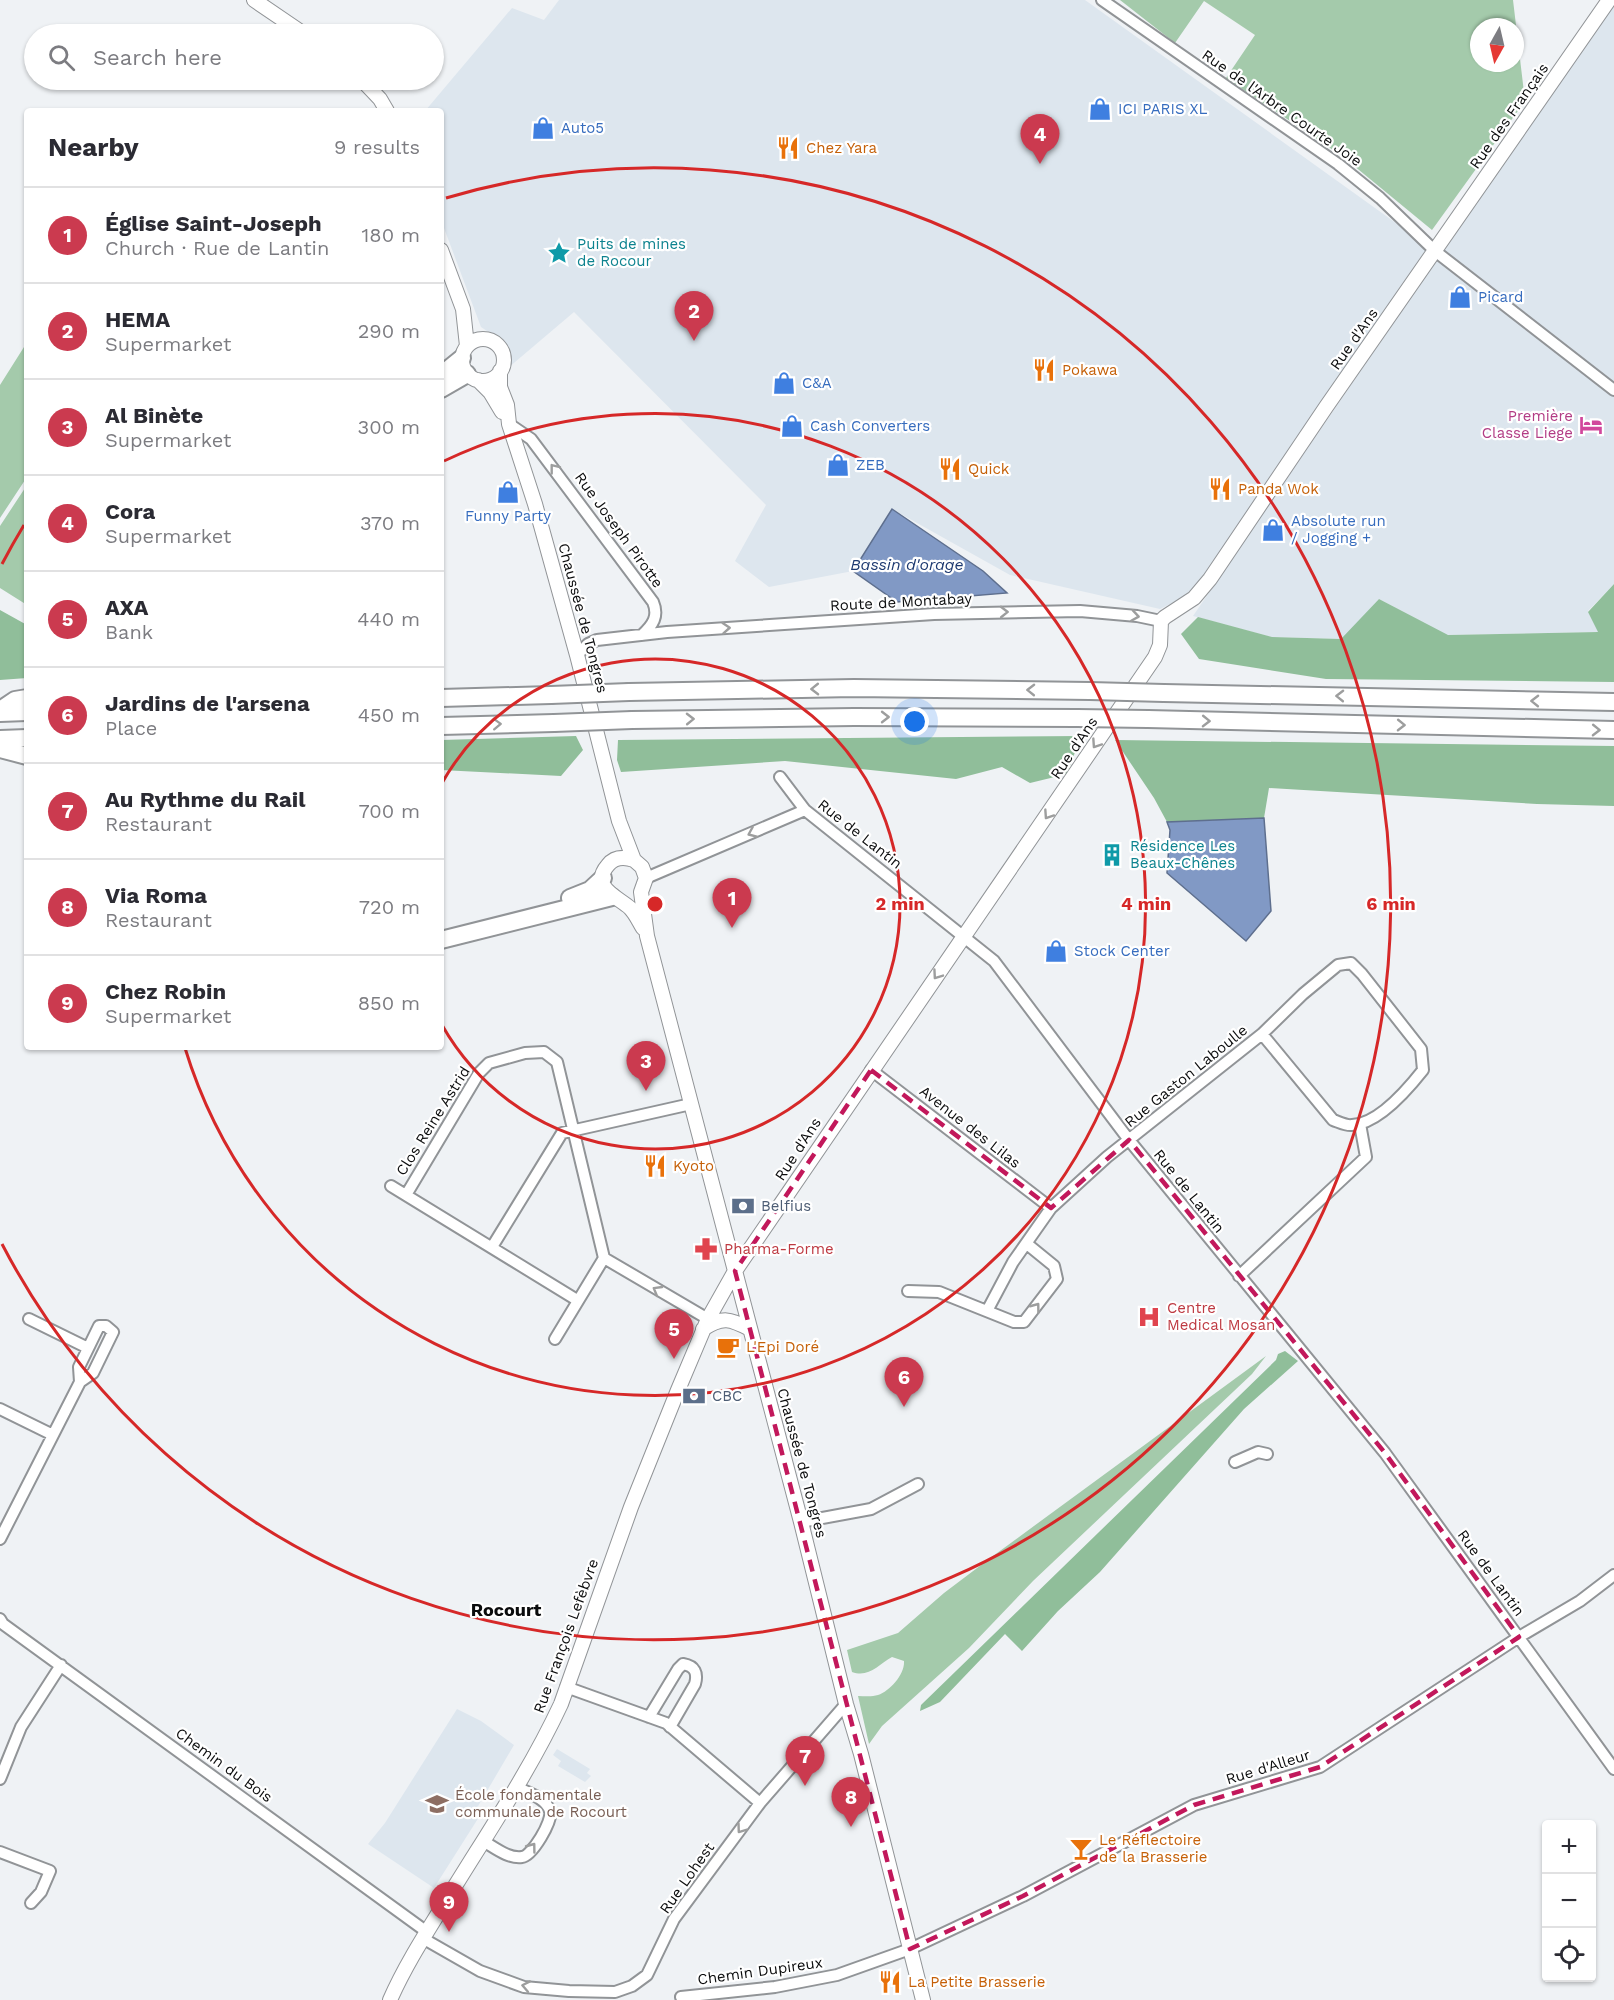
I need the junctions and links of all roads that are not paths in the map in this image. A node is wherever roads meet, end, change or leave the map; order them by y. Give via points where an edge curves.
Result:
1 (254, 0) edge
2 (1102, 0) edge
3 (1609, 0) edge
4 (289, 24) edge
5 (371, 90) edge
6 (385, 108) edge
7 (1436, 250) junction
8 (444, 258) edge
9 (464, 309) junction
10 (484, 339) junction
11 (464, 352) junction
12 (500, 371) junction
13 (444, 372) edge
14 (473, 377) junction
15 (444, 388) edge
16 (1614, 390) edge
17 (509, 424) junction
18 (1161, 621) junction
19 (642, 635) junction
20 (577, 655) junction
21 (24, 698) edge
22 (444, 698) edge
23 (1614, 702) edge
24 (0, 711) edge
25 (24, 712) edge
26 (444, 726) edge
27 (1614, 730) edge
28 (0, 738) edge
29 (24, 738) edge
30 (0, 749) edge
31 (24, 755) edge
32 (780, 777) dead end
33 (806, 810) junction
34 (619, 822) junction
35 (616, 859) junction
36 (634, 860) junction
37 (603, 878) junction
38 (646, 878) junction
39 (641, 892) junction
40 (614, 898) junction
41 (444, 930) edge
42 (646, 936) junction
43 (964, 936) junction
44 (444, 939) edge
45 (1262, 1034) junction
46 (871, 1070) junction
47 (692, 1104) junction
48 (1360, 1124) junction
49 (574, 1130) junction
50 (1129, 1140) junction
51 (391, 1186) dead end
52 (406, 1195) junction
53 (1051, 1208) junction
54 (726, 1235) junction
55 (1027, 1244) junction
56 (752, 1245) junction
57 (492, 1247) junction
58 (604, 1258) junction
59 (735, 1271) junction
60 (1239, 1276) junction
61 (908, 1291) dead end
62 (577, 1300) junction
63 (987, 1311) junction
64 (29, 1319) dead end
65 (706, 1324) junction
66 (750, 1329) junction
67 (555, 1339) dead end
68 (88, 1348) junction
69 (80, 1382) junction
70 (0, 1409) edge
71 (53, 1435) junction
72 (1267, 1454) dead end
73 (1235, 1462) dead end
74 (918, 1484) dead end
75 (801, 1522) junction
76 (0, 1539) edge
77 (1614, 1575) edge
78 (1, 1622) edge
79 (1520, 1637) junction
80 (61, 1665) junction
81 (566, 1687) junction
82 (846, 1704) junction
83 (649, 1717) junction
84 (670, 1727) junction
85 (1614, 1769) edge
86 (0, 1779) edge
87 (516, 1787) junction
88 (760, 1803) junction
89 (483, 1841) junction
90 (0, 1852) edge
91 (32, 1903) dead end
92 (425, 1935) junction
93 (910, 1949) junction
94 (681, 1997) dead end
95 (390, 2000) edge
96 (923, 2000) edge

1 - 4 main road
2 - 7 street, Rue de l'Arbre Courte Joie via 1338,164
3 - 7 main road, Rue des Français
5 - 6 main road
7 - 16 street, Rue de l'Arbre Courte Joie
7 - 18 main road, Rue d'Ans via 1210,579 1194,598
8 - 9 main road
9 - 10 main road
9 - 11 main road
10 - 11 main road via 476,339
10 - 12 main road via 498,345 503,353
11 - 13 highway
11 - 14 main road via 463,367
12 - 14 main road via 491,379
12 - 17 main road, Chaussée de Tongres
14 - 15 highway
14 - 17 main road, Chaussée de Tongres via 490,392
19 -> 17 street, Rue Joseph Pirotte via 656,616 653,602 531,439
17 - 20 main road, Chaussée de Tongres via 536,504
19 -> 18 street, Route de Montabay via 1012,612 1098,611
18 -> 43 main road, Rue d'Ans via 1155,657
19 - 20 street via 597,640
20 - 34 main road, Chaussée de Tongres
21 - 24 highway
23 -> 22 highway, bridge via 854,688
24 - 25 highway
26 -> 27 highway, bridge via 854,717 1148,719
28 - 29 highway
30 - 31 highway
32 - 33 street
33 -> 38 street, Rue de Lantin
33 - 43 street, Rue de Lantin
34 - 35 main road, Chaussée de Tongres
34 - 36 main road, Chaussée de Tongres
35 - 36 main road
35 - 37 main road, Chaussée de Tongres via 607,865
36 - 38 main road, Chaussée de Tongres
37 - 40 main road, Chaussée de Tongres via 605,888
37 - 41 highway via 583,894
38 - 39 main road, Chaussée de Tongres
39 - 40 main road via 630,900
39 - 42 main road, Chaussée de Tongres
40 - 42 main road, Chaussée de Tongres via 631,909
40 - 44 highway
42 - 47 main road, Chaussée de Tongres
43 -> 46 main road, Rue d'Ans
43 - 50 street, Rue de Lantin via 994,961
45 - 48 street, Rue Gaston Laboulle via 1333,1120 1349,1126
45 - 48 street, Rue Gaston Laboulle via 1338,965 1351,963 1421,1049 1423,1070 1407,1090 1371,1120
45 - 50 street, Rue Gaston Laboulle
46 - 53 street, Avenue des Lilas
46 - 56 main road, Rue d'Ans
47 - 49 street
47 - 54 main road, Chaussée de Tongres
48 - 60 street via 1366,1157
49 - 52 street, Clos Reine Astrid via 557,1062 544,1052 489,1062 479,1072
49 - 57 street via 562,1133
49 - 58 street, Clos Reine Astrid
50 - 53 street
50 - 60 street, Rue de Lantin
51 - 52 street, Clos Reine Astrid
52 - 57 street, Clos Reine Astrid
53 - 55 street
54 - 56 main road
54 - 59 main road, Chaussée de Tongres
55 - 63 street via 1012,1262
63 -> 55 street via 1024,1322 1057,1279 1054,1266
56 - 59 main road, Rue d'Ans
57 - 62 street, Clos Reine Astrid
58 - 62 street
65 -> 58 street
59 - 65 main road, Rue François Lefèbvre
59 - 66 main road, Chaussée de Tongres
60 - 79 street, Rue de Lantin via 1385,1453
61 - 63 street via 939,1292
62 - 67 street
64 - 68 street
65 - 66 main road via 727,1319
65 - 81 main road, Rue François Lefèbvre via 631,1507
66 - 75 main road, Chaussée de Tongres
68 - 69 street via 79,1367
68 - 69 street via 99,1326 113,1332 93,1374
69 - 71 street
70 - 71 street
71 - 76 street
72 - 73 street via 1258,1452
74 - 75 street via 871,1509
75 - 82 main road, Chaussée de Tongres
77 - 79 street, Rue d'Alleur
78 - 80 street, Chemin du Bois
79 - 85 street, Rue de Lantin
79 - 93 street, Rue d'Alleur via 1320,1767 1194,1805 1023,1896
80 - 86 street via 21,1727
80 - 92 street, Chemin du Bois
81 - 83 street
81 - 87 main road, Rue François Lefèbvre via 553,1722
82 - 88 street, Rue Lohest
82 - 93 main road, Chaussée de Tongres
83 - 84 street
83 - 84 street via 678,1670 683,1664 690,1665 697,1678
84 - 88 street
87 - 89 main road, Rue François Lefèbvre
89 -> 87 street via 511,1856 523,1857 532,1852 550,1811 543,1802
88 -> 92 street, Rue Lohest via 675,1919 647,1975 632,1986 615,1992 524,1987 480,1971
89 - 92 main road, Rue François Lefèbvre
90 - 91 street via 50,1870
92 - 95 main road, Rue François Lefèbvre
93 - 94 street, Chemin Dupireux via 837,1975 775,1987
93 - 96 main road, Chaussée de Tongres

